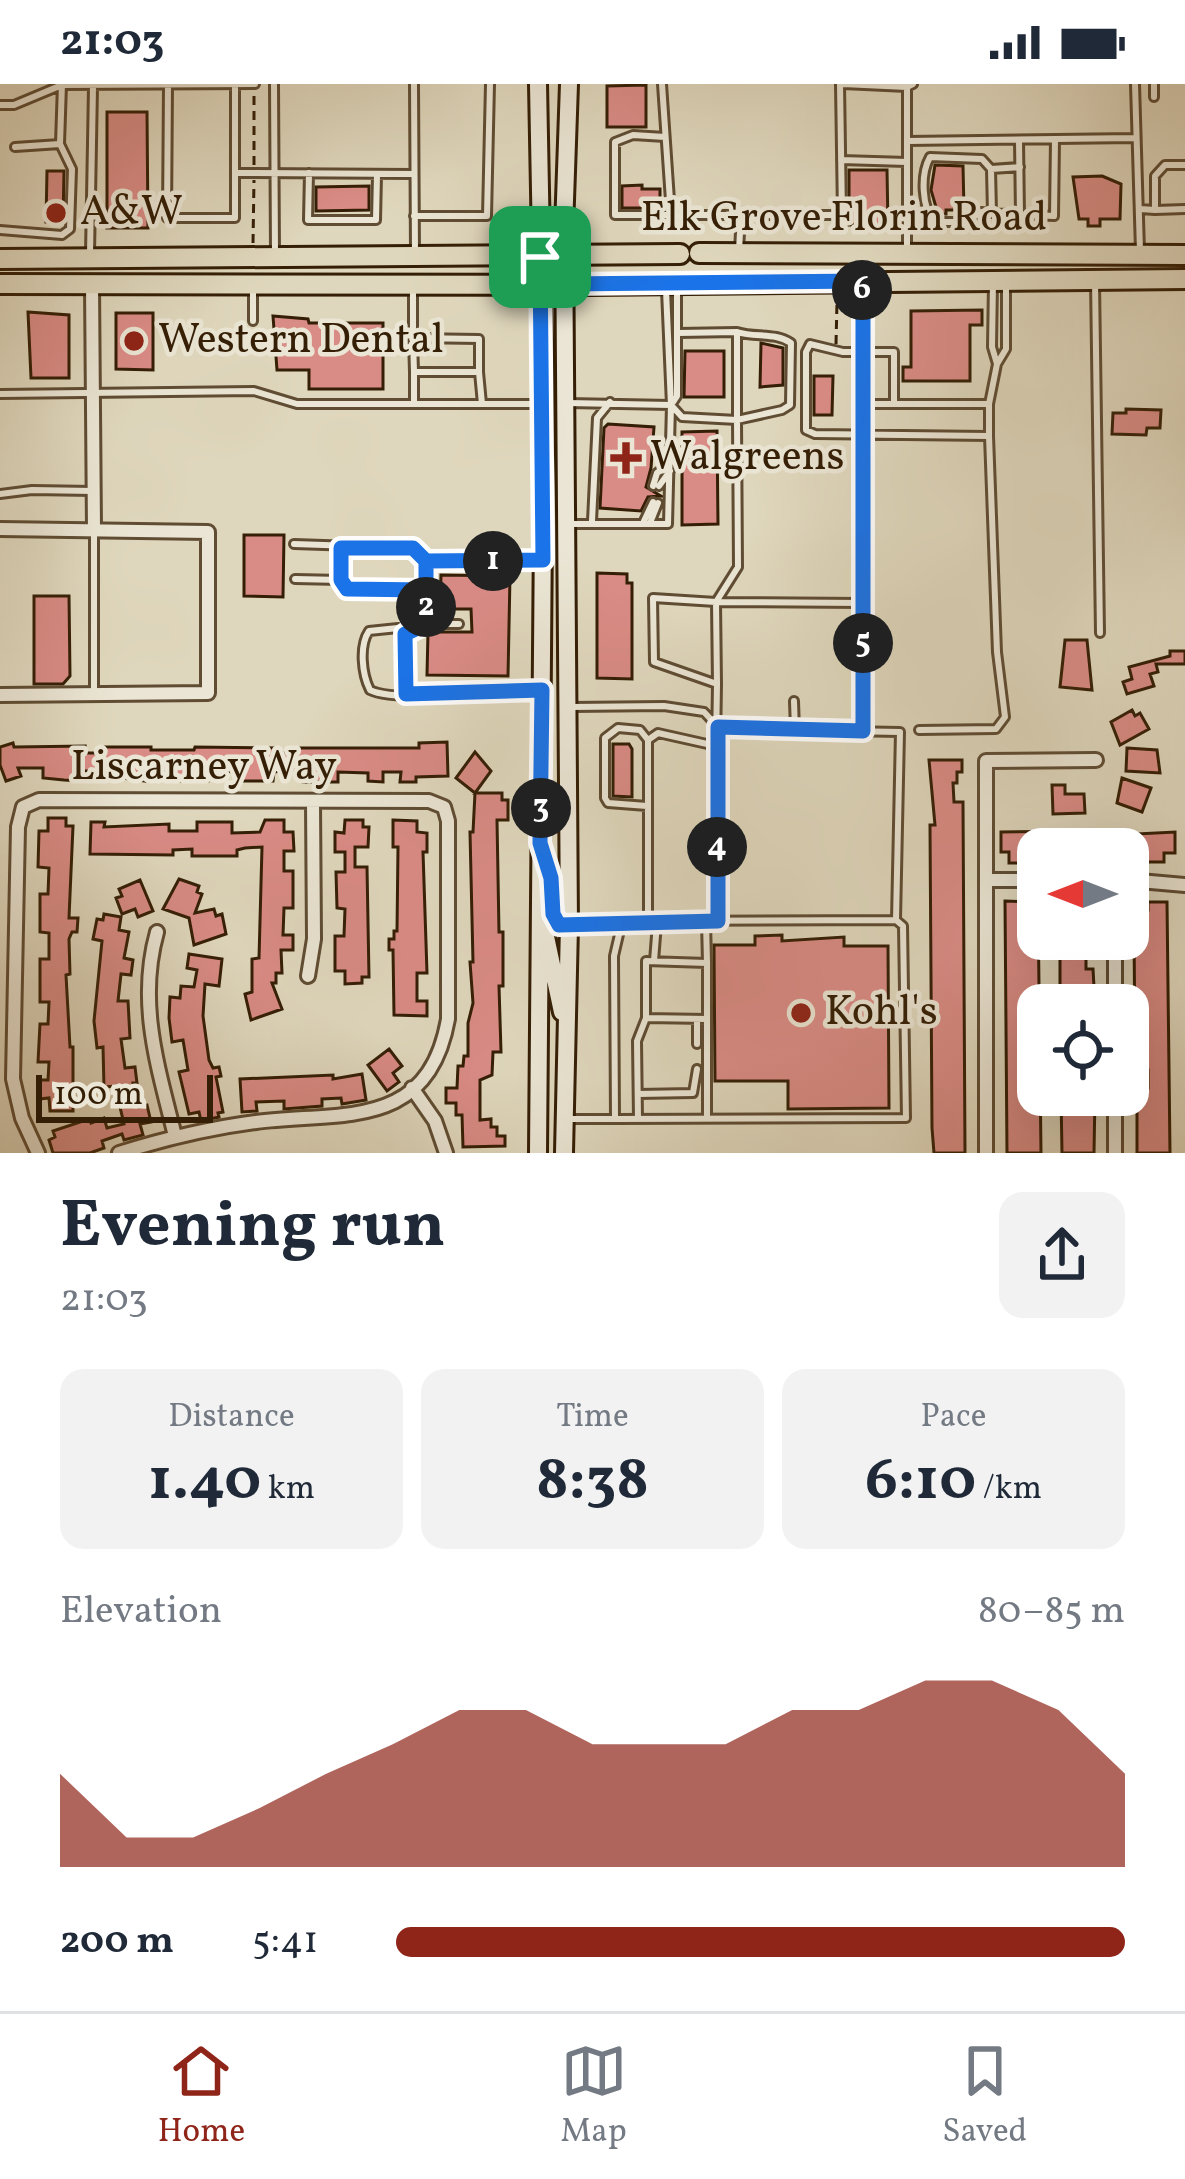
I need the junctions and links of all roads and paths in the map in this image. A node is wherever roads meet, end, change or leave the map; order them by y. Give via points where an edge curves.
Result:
1 (235, 84) edge
2 (255, 84) edge
3 (274, 84) edge
4 (414, 84) edge
5 (490, 84) edge
6 (538, 84) edge
7 (662, 84) edge
8 (841, 84) edge
9 (1135, 84) edge
10 (1154, 84) edge
11 (62, 85) edge
12 (93, 85) edge
13 (168, 85) edge
14 (567, 86) edge
15 (910, 86) edge
16 (1154, 97) dead end
17 (0, 106) edge
18 (665, 137) junction
19 (1136, 138) junction
20 (1055, 139) junction
21 (1019, 140) junction
22 (907, 141) junction
23 (60, 144) junction
24 (15, 147) dead end
25 (1155, 158) dead end
26 (841, 160) junction
27 (907, 162) junction
28 (1184, 165) edge
29 (1020, 167) junction
30 (991, 169) junction
31 (235, 173) junction
32 (274, 173) junction
33 (309, 173) junction
34 (377, 174) junction
35 (414, 174) junction
36 (1155, 176) junction
37 (1182, 176) dead end
38 (1183, 206) edge
39 (1140, 209) junction
40 (1155, 209) junction
41 (992, 213) junction
42 (671, 215) junction
43 (741, 215) junction
44 (414, 216) junction
45 (1020, 216) junction
46 (0, 230) edge
47 (738, 254) junction
48 (1140, 254) junction
49 (907, 255) junction
50 (1185, 255) edge
51 (415, 256) junction
52 (564, 256) junction
53 (275, 257) junction
54 (540, 257) junction
55 (0, 259) edge
56 (90, 259) junction
57 (1095, 278) junction
58 (1000, 279) junction
59 (1185, 279) edge
60 (228, 281) junction
61 (863, 281) junction
62 (253, 282) junction
63 (413, 282) junction
64 (540, 283) junction
65 (0, 284) edge
66 (564, 284) junction
67 (672, 284) junction
68 (92, 285) junction
69 (837, 302) dead end
70 (253, 321) dead end
71 (678, 332) junction
72 (737, 332) junction
73 (413, 338) junction
74 (836, 346) dead end
75 (862, 352) junction
76 (998, 364) junction
77 (414, 372) junction
78 (479, 372) junction
79 (175, 381) dead end
80 (207, 381) dead end
81 (208, 392) junction
82 (174, 393) junction
83 (0, 394) edge
84 (92, 394) junction
85 (610, 401) junction
86 (566, 403) junction
87 (414, 404) junction
88 (482, 404) junction
89 (544, 404) junction
90 (863, 404) junction
91 (894, 404) junction
92 (989, 404) junction
93 (671, 405) junction
94 (737, 420) junction
95 (863, 436) junction
96 (989, 436) junction
97 (670, 467) junction
98 (656, 486) dead end
99 (94, 491) junction
100 (0, 494) edge
101 (656, 502) dead end
102 (592, 517) junction
103 (566, 518) junction
104 (646, 523) junction
105 (0, 529) edge
106 (94, 530) junction
107 (294, 544) dead end
108 (341, 548) junction
109 (543, 560) junction
110 (426, 561) junction
111 (295, 580) dead end
112 (341, 580) junction
113 (426, 590) junction
114 (716, 602) junction
115 (863, 603) junction
116 (542, 620) junction
117 (426, 624) junction
118 (459, 624) dead end
119 (1100, 633) dead end
120 (405, 634) junction
121 (717, 684) junction
122 (542, 690) junction
123 (94, 694) junction
124 (406, 694) junction
125 (0, 695) edge
126 (794, 700) dead end
127 (567, 707) junction
128 (718, 727) junction
129 (795, 730) junction
130 (920, 730) dead end
131 (863, 731) junction
132 (648, 740) junction
133 (716, 746) junction
134 (1096, 760) dead end
135 (313, 802) junction
136 (648, 806) junction
137 (540, 843) junction
138 (986, 880) junction
139 (1017, 880) edge
140 (1149, 882) edge
141 (1185, 885) edge
142 (896, 920) junction
143 (652, 921) junction
144 (706, 921) junction
145 (718, 921) junction
146 (569, 925) junction
147 (620, 926) junction
148 (539, 930) junction
149 (157, 932) dead end
150 (654, 961) junction
151 (707, 963) junction
152 (308, 976) dead end
153 (646, 1018) junction
154 (697, 1019) junction
155 (707, 1019) junction
156 (567, 1024) junction
157 (697, 1044) dead end
158 (698, 1069) dead end
159 (412, 1088) junction
160 (638, 1094) junction
161 (1115, 1116) edge
162 (707, 1118) junction
163 (565, 1119) junction
164 (615, 1119) junction
165 (638, 1119) junction
166 (175, 1136) junction
167 (38, 1153) edge
168 (118, 1153) edge
169 (446, 1153) edge
170 (538, 1153) edge
171 (564, 1153) edge
172 (986, 1153) edge
173 (1115, 1153) edge

1 - 2 lane
1 - 13 lane
1 - 31 lane
3 - 32 lane
4 - 35 lane
5 - 44 lane via 487,216
6 - 54 main road
7 - 18 lane
8 - 15 lane
8 - 26 lane
9 - 19 lane
10 - 16 lane
11 - 12 lane
11 - 17 lane
11 - 23 lane
12 - 13 lane
12 - 56 lane
13 - 31 lane via 167,218 235,218
14 - 52 main road
15 - 22 lane
18 - 42 lane
18 - 42 lane via 615,142 615,214
19 - 20 lane
19 - 39 lane
20 - 21 lane
20 - 45 lane via 1054,216
21 - 22 lane
21 - 29 lane
22 - 27 lane
23 - 24 lane
23 - 46 lane via 73,169 70,229
25 - 36 lane
26 - 27 lane
26 - 43 lane via 842,215
27 - 49 lane
28 - 36 lane via 1165,165
28 - 37 lane
29 - 30 lane
29 - 45 lane
30 - 41 lane
30 - 41 lane via 969,157 930,158 924,168 926,212 934,222
31 - 32 lane
32 - 33 lane
32 - 53 lane
33 - 34 lane
33 - 34 lane via 308,220 376,220
34 - 35 lane
35 - 44 lane
36 - 40 lane
38 - 40 lane
39 - 40 lane
39 - 48 lane
41 - 45 lane
42 - 43 lane
43 - 47 lane
44 - 51 lane
47 - 49 main road, Elk Grove Florin Road
47 - 52 main road, Elk Grove Florin Road
48 - 49 main road, Elk Grove Florin Road
48 - 50 main road, Elk Grove Florin Road
51 - 53 main road, Elk Grove Florin Road
51 - 54 main road, Elk Grove Florin Road
52 - 54 main road, Elk Grove Florin Road
52 - 66 main road
53 - 56 main road, Elk Grove Florin Road
53 - 60 main road
54 - 64 main road
55 - 56 main road, Elk Grove Florin Road
57 - 58 main road, Elk Grove Florin Road
57 - 59 main road, Elk Grove Florin Road
57 - 119 lane
58 - 61 main road, Elk Grove Florin Road
58 - 76 lane via 992,347
58 - 76 lane via 1006,349
60 - 62 main road, Elk Grove Florin Road
60 - 68 main road, Elk Grove Florin Road
61 - 67 main road, Elk Grove Florin Road
61 - 75 lane
62 - 63 main road, Elk Grove Florin Road
62 - 70 lane
63 - 64 main road, Elk Grove Florin Road
63 - 73 lane
64 - 66 main road, Elk Grove Florin Road
64 - 89 main road
65 - 68 main road, Elk Grove Florin Road
66 - 67 main road, Elk Grove Florin Road
66 - 86 main road
67 - 71 lane
67 - 93 lane
68 - 84 street
69 - 74 path
71 - 72 lane
71 - 93 lane
72 - 94 lane
72 - 94 lane via 791,343 790,405
73 - 77 lane
73 - 78 lane via 479,339
75 - 90 lane
75 - 91 lane via 893,352
75 - 95 lane via 810,344 806,430
76 - 92 lane
77 - 78 lane
77 - 87 lane
78 - 88 lane
79 - 82 lane
80 - 81 lane
81 - 82 lane
81 - 87 lane via 254,391 297,404
82 - 84 lane
83 - 84 lane
84 - 99 street
85 - 86 lane
85 - 93 lane
85 - 102 lane via 597,418
86 - 103 main road
87 - 88 lane
88 - 89 lane
89 - 109 main road
90 - 91 lane
90 - 95 lane
91 - 92 lane
92 - 96 lane
93 - 94 lane via 682,417
93 - 97 lane
94 - 114 lane via 738,567
95 - 96 lane
95 - 115 lane
96 - 130 lane via 1005,717 996,729
97 - 98 lane
97 - 104 lane via 668,524
99 - 100 lane
99 - 106 street
101 - 104 lane
102 - 103 lane
102 - 103 lane
102 - 104 lane
103 - 127 main road
105 - 106 street
106 - 123 lane
106 - 123 street via 208,532 208,693
107 - 108 lane
108 - 110 lane via 413,548
108 - 112 lane
109 - 110 lane
109 - 116 main road
110 - 113 lane
111 - 112 lane
112 - 113 lane via 347,589
113 - 117 lane
114 - 115 lane
114 - 121 lane
114 - 121 lane via 652,598 655,662
115 - 131 lane
116 - 122 main road
116 - 127 main road via 554,695
117 - 118 lane
117 - 120 lane
120 - 124 lane
120 - 124 lane via 369,631 364,674 378,694
121 - 128 lane
122 - 124 lane
122 - 137 main road
123 - 125 street
126 - 129 lane
127 - 128 lane via 664,706 704,712
127 - 146 main road
128 - 129 lane
128 - 133 lane
129 - 131 lane
131 - 142 lane via 900,732
132 - 133 lane via 658,733
132 - 136 lane
132 - 136 lane via 640,730 618,728 604,751 604,798
133 - 145 lane
134 - 138 street via 986,761
135 - 152 street
135 - 159 street, Liscarney Way via 428,800 444,807 448,1018
135 - 167 street, Liscarney Way via 39,800 23,807 14,1079
136 - 143 lane
137 - 146 main road via 553,914
137 - 148 main road
138 - 139 street
138 - 172 street
140 - 141 street
142 - 145 lane
142 - 162 lane via 903,926 905,1118
143 - 144 lane
143 - 147 lane
143 - 150 lane
144 - 145 lane
144 - 151 lane
146 - 147 lane
146 - 156 main road
147 - 164 lane
148 - 156 main road via 548,938
148 - 170 main road
149 - 166 street via 148,1025
150 - 151 lane
150 - 153 lane via 646,961
151 - 155 lane
153 - 154 lane
153 - 160 lane via 637,1041
154 - 155 lane
154 - 157 lane
155 - 162 lane
156 - 163 main road
158 - 160 lane via 693,1093
159 - 166 street via 363,1115
159 - 169 street
160 - 165 lane
161 - 173 street
162 - 165 lane
163 - 164 lane
163 - 171 main road
164 - 165 lane
166 - 168 street

